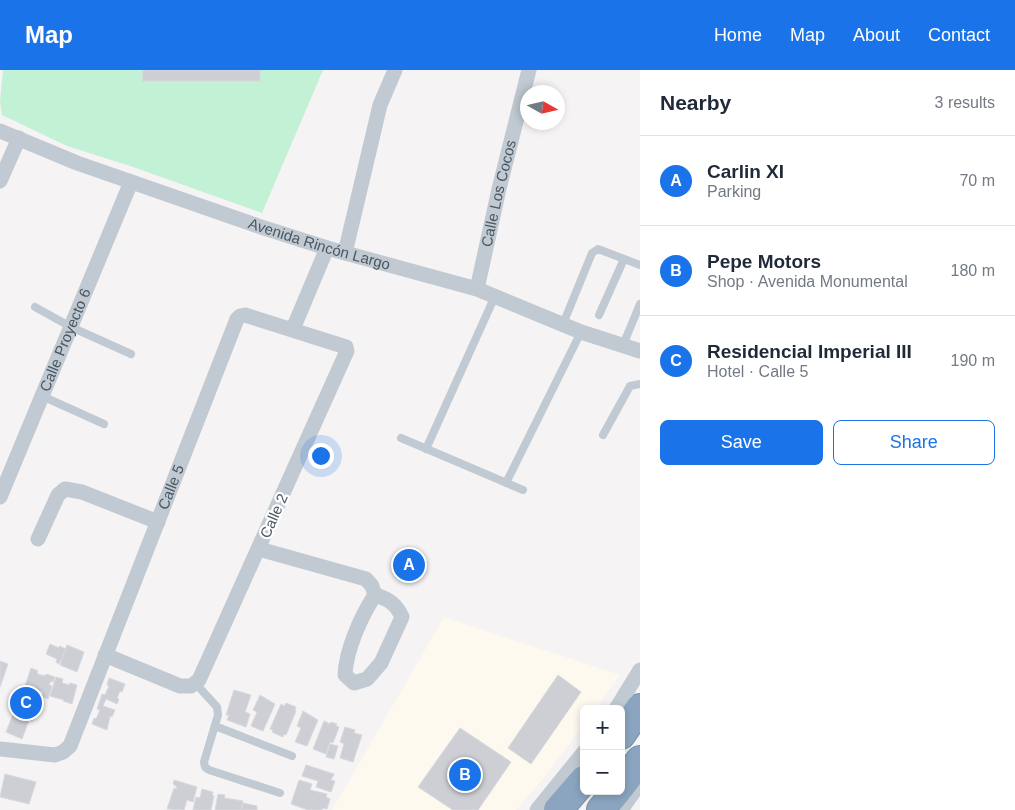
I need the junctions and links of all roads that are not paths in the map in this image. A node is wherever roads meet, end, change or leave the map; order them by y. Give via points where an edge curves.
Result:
1 (395, 70) edge
2 (530, 70) edge
3 (0, 131) edge
4 (19, 138) junction
5 (0, 181) edge
6 (131, 182) junction
7 (327, 248) junction
8 (345, 253) junction
9 (624, 259) junction
10 (640, 265) edge
11 (477, 290) junction
12 (495, 296) junction
13 (640, 304) edge
14 (35, 307) dead end
15 (599, 316) dead end
16 (563, 324) junction
17 (71, 326) junction
18 (293, 329) junction
19 (581, 332) junction
20 (623, 346) junction
21 (640, 351) edge
22 (131, 354) dead end
23 (640, 384) edge
24 (42, 396) junction
25 (104, 424) dead end
26 (603, 435) dead end
27 (401, 438) dead end
28 (426, 449) junction
29 (506, 483) junction
30 (523, 490) dead end
31 (0, 497) edge
32 (158, 522) junction
33 (38, 539) dead end
34 (259, 549) junction
35 (375, 596) junction
36 (105, 655) junction
37 (640, 670) edge
38 (196, 684) junction
39 (618, 705) edge
40 (640, 708) edge
41 (215, 726) junction
42 (625, 729) edge
43 (0, 749) edge
44 (292, 756) dead end
45 (580, 757) edge
46 (640, 760) edge
47 (625, 781) edge
48 (640, 783) edge
49 (580, 785) edge
50 (280, 793) dead end
51 (614, 795) edge
52 (537, 810) edge
53 (558, 810) edge
54 (601, 810) edge
55 (621, 810) edge

1 - 8 street via 380,104
2 - 11 street, Calle Los Cocos
3 - 4 street, Avenida Rincón Largo
4 - 5 street
4 - 6 street, Avenida Rincón Largo
6 - 7 street, Avenida Rincón Largo
6 - 17 street, Calle Proyecto 6
7 - 8 street, Avenida Rincón Largo
7 - 18 street
8 - 11 street, Avenida Rincón Largo
9 - 10 lane
9 - 15 lane
9 - 16 lane via 598,250 592,253
11 - 12 street, Avenida Rincón Largo
12 - 16 street, Avenida Rincón Largo
12 - 28 lane
13 - 20 lane
14 - 17 lane
16 - 19 street, Avenida Rincón Largo
17 - 22 lane
17 - 24 street, Calle Proyecto 6
18 - 32 street, Calle 5 via 245,315 237,319
18 - 34 street, Calle 2 via 346,347 347,351
19 - 20 street, Avenida Rincón Largo
19 - 29 lane
20 - 21 street, Avenida Rincón Largo
23 - 26 lane via 630,386
24 - 25 lane
24 - 31 street, Calle Proyecto 6
27 - 28 lane
28 - 29 lane
29 - 30 lane
32 - 33 street via 82,492 66,490 58,495
32 - 36 street, Calle 5
34 - 35 street via 366,579
34 - 38 street, Calle 2
35 - 35 street via 345,664 345,675 354,683 367,678 381,663 402,617 396,606
36 - 38 street via 180,686
36 - 43 street, Calle 5 via 70,746 55,755
37 - 39 street
38 - 41 lane via 217,707
40 - 42 highway
41 - 44 lane
41 - 50 lane via 205,767
45 - 52 street
46 - 47 highway
48 - 55 street
49 - 53 highway
51 - 54 highway

